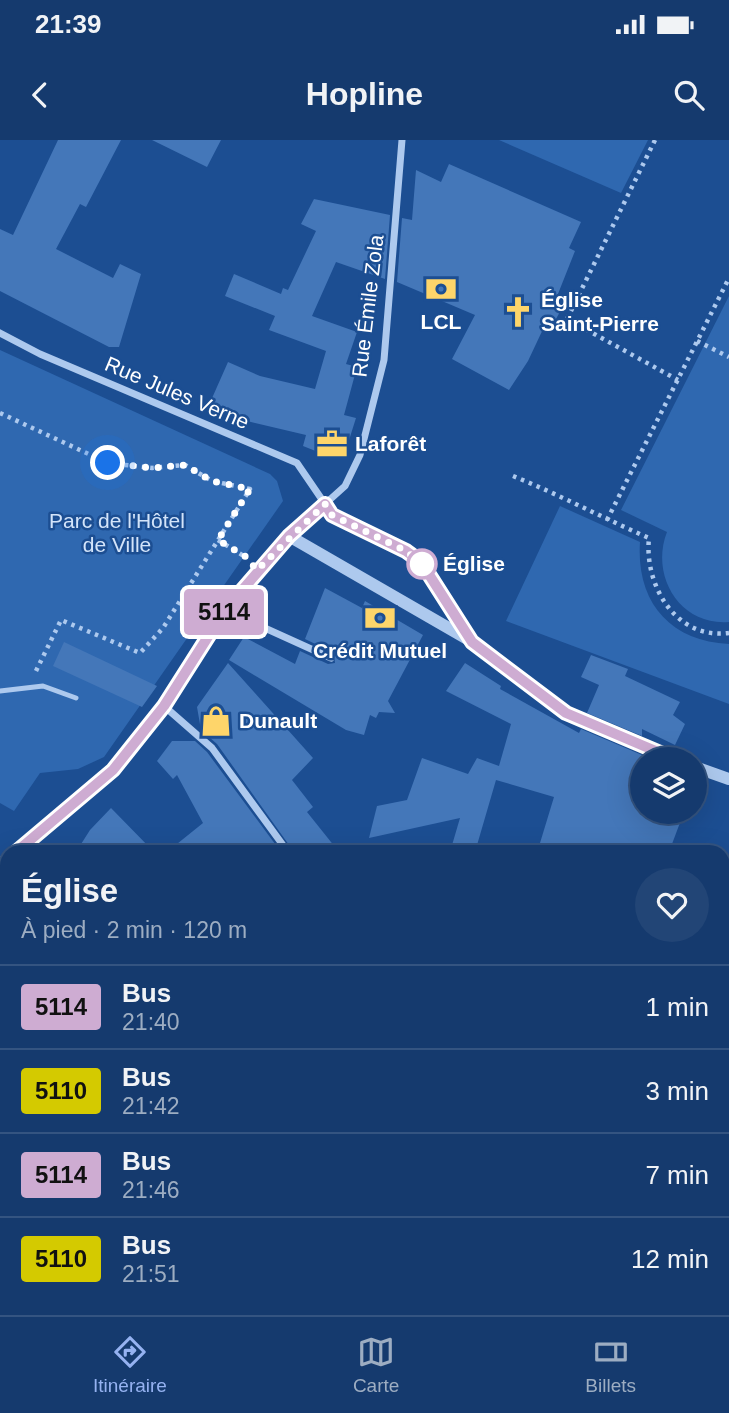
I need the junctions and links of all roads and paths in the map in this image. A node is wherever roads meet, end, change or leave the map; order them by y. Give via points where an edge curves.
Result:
1 (402, 140) edge
2 (655, 140) edge
3 (729, 278) edge
4 (0, 333) edge
5 (697, 341) junction
6 (729, 357) edge
7 (678, 380) junction
8 (0, 413) edge
9 (513, 476) dead end
10 (325, 504) junction
11 (607, 520) junction
12 (289, 536) junction
13 (218, 540) junction
14 (257, 570) junction
15 (225, 610) junction
16 (729, 633) edge
17 (472, 642) junction
18 (331, 658) dead end
19 (28, 688) junction
20 (0, 691) edge
21 (76, 698) dead end
22 (164, 706) junction
23 (646, 747) edge
24 (707, 771) edge
25 (729, 779) edge
26 (24, 845) edge
27 (283, 845) edge

1 - 10 street, Rue Émile Zola via 384,360 360,455 345,486
2 - 7 path via 567,319
3 - 5 path
4 - 10 street, Rue Jules Verne via 297,463
5 - 6 path
5 - 7 path
7 - 11 path
8 - 13 path via 108,463 152,468 185,465 212,481 250,489
9 - 11 path via 577,502
10 - 12 street
10 - 17 street via 332,515 421,562
11 - 16 path via 649,538 649,570 659,597 676,616 698,629
12 - 14 street
12 - 17 street
13 - 14 path via 245,556
13 - 19 path via 163,628 141,653 61,620
14 - 15 street
15 - 18 street
15 - 22 street
17 - 23 street via 566,713
19 - 20 lane
19 - 21 lane via 43,686
22 - 26 street via 113,770
22 - 27 street via 212,748
24 - 25 street

